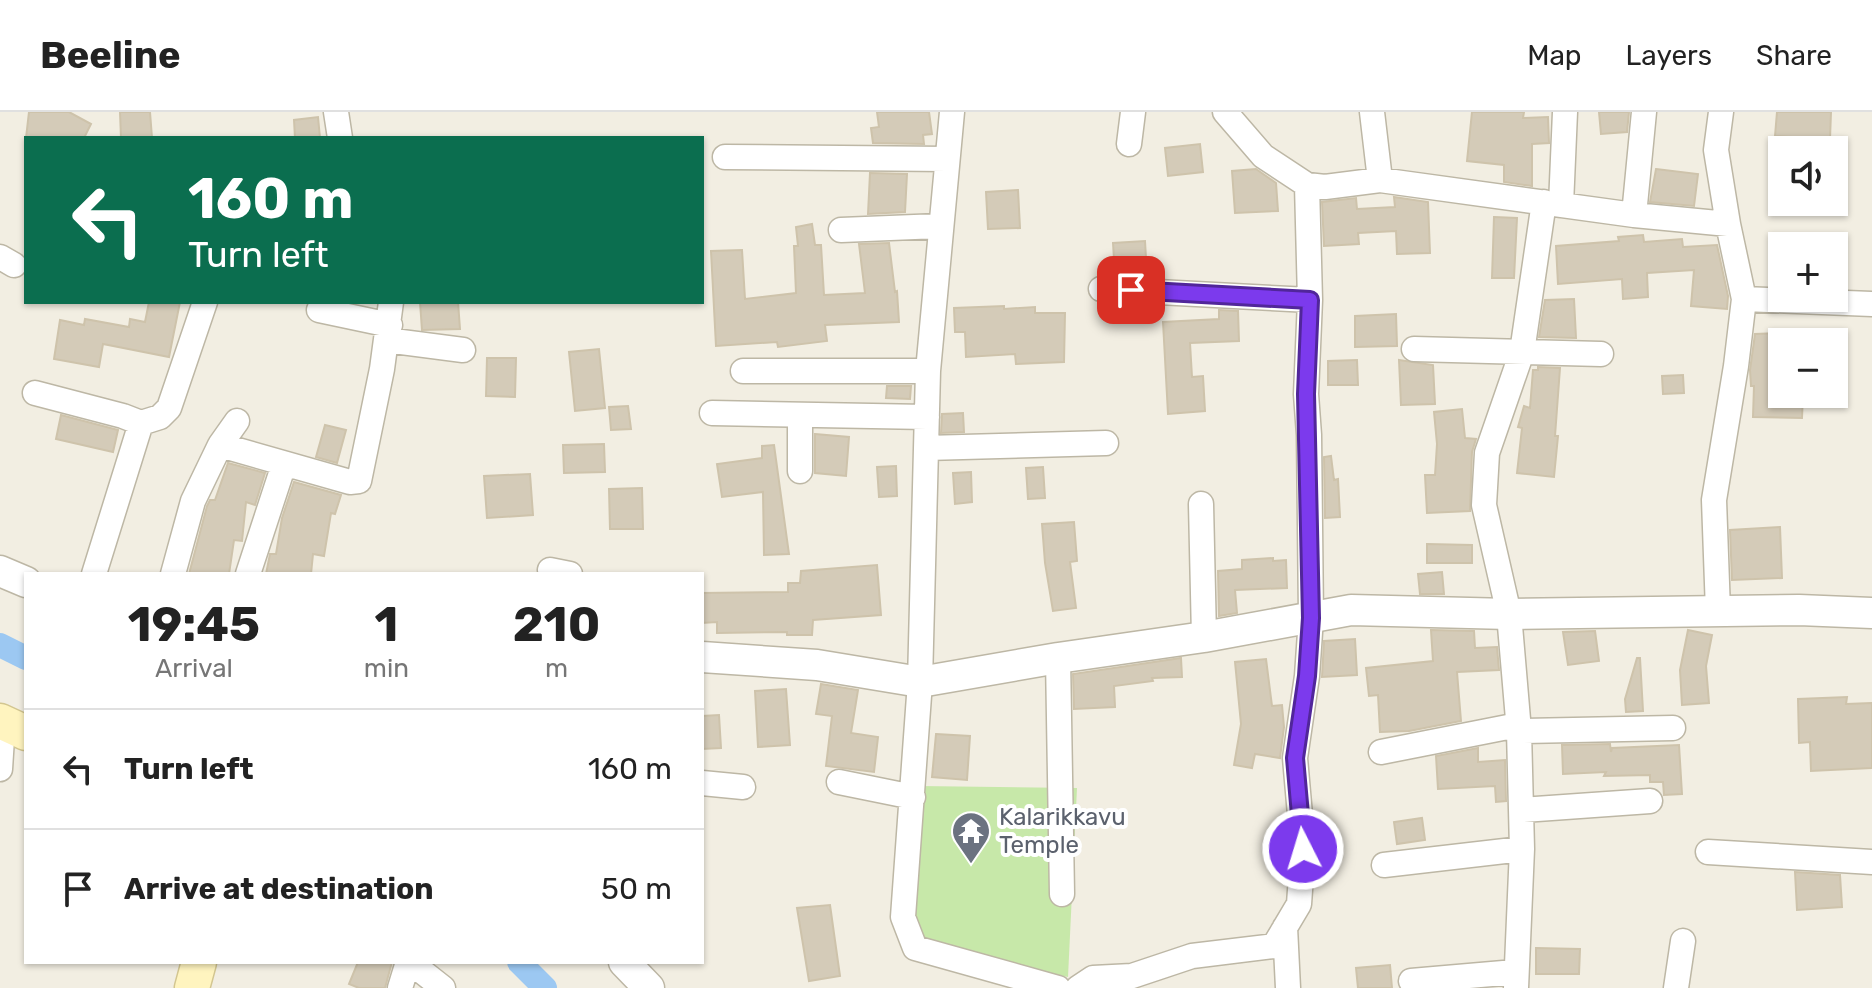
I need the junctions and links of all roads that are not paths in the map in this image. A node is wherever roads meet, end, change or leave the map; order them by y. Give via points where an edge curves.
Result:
1 (336, 112) edge
2 (952, 112) edge
3 (1133, 112) edge
4 (1225, 112) edge
5 (1372, 112) edge
6 (1565, 112) edge
7 (1644, 112) edge
8 (1721, 112) edge
9 (340, 136) edge
10 (1129, 144) dead end
11 (725, 157) dead end
12 (947, 159) junction
13 (1380, 180) junction
14 (1307, 185) junction
15 (1552, 204) junction
16 (1634, 215) junction
17 (1728, 224) junction
18 (939, 226) junction
19 (841, 230) dead end
20 (1101, 289) dead end
21 (1744, 299) junction
22 (1310, 300) junction
23 (204, 304) edge
24 (1872, 304) edge
25 (319, 310) dead end
26 (389, 322) edge
27 (1414, 349) dead end
28 (463, 350) dead end
29 (1522, 352) junction
30 (1601, 354) dead end
31 (743, 371) dead end
32 (928, 371) junction
33 (35, 393) dead end
34 (712, 413) dead end
35 (800, 415) junction
36 (927, 417) junction
37 (237, 421) dead end
38 (141, 423) junction
39 (1106, 443) dead end
40 (220, 445) junction
41 (926, 448) junction
42 (284, 464) junction
43 (800, 471) dead end
44 (1201, 504) dead end
45 (0, 571) edge
46 (95, 572) edge
47 (174, 572) edge
48 (249, 572) edge
49 (24, 581) edge
50 (1718, 611) junction
51 (1872, 613) edge
52 (1509, 614) junction
53 (1311, 618) junction
54 (1204, 637) junction
55 (704, 657) edge
56 (1058, 658) junction
57 (920, 682) junction
58 (10, 726) edge
59 (1519, 728) junction
60 (1673, 728) dead end
61 (1381, 752) dead end
62 (0, 769) edge
63 (839, 782) dead end
64 (704, 783) edge
65 (743, 787) dead end
66 (913, 797) junction
67 (1650, 801) dead end
68 (1522, 810) junction
69 (1522, 849) junction
70 (1708, 852) dead end
71 (1872, 862) edge
72 (1384, 865) dead end
73 (1062, 894) dead end
74 (1285, 927) junction
75 (1683, 941) dead end
76 (198, 964) edge
77 (408, 964) edge
78 (412, 964) edge
79 (626, 964) edge
80 (1515, 980) edge
81 (1411, 981) dead end
82 (192, 988) edge
83 (400, 988) edge
84 (443, 988) edge
85 (649, 988) edge
86 (1058, 988) edge
87 (1078, 988) edge
88 (1288, 988) edge
89 (1676, 988) edge

1 - 9 street
2 - 12 street
3 - 10 street
4 - 14 street via 1263,156
5 - 13 street
6 - 15 street
7 - 16 street
8 - 17 street via 1716,150
11 - 12 street
12 - 18 street
13 - 14 street
13 - 15 street
14 - 22 street
15 - 16 street
15 - 29 street
16 - 17 street
17 - 21 street
18 - 19 street
18 - 32 street
20 - 22 street
21 - 24 street
21 - 50 street via 1714,500
22 - 53 street via 1306,394
23 - 38 street via 169,408
25 - 26 street
26 - 28 street
26 - 42 street via 359,481
27 - 29 street
29 - 30 street
29 - 52 street via 1487,453 1484,505
31 - 32 street
32 - 36 street
33 - 38 street
34 - 35 street
35 - 36 street
35 - 43 street
36 - 41 street
37 - 40 street
38 - 46 street
39 - 41 street
40 - 42 street
40 - 47 street via 193,501
41 - 57 street
42 - 48 street
44 - 54 street
45 - 49 street
50 - 51 street
50 - 52 street
52 - 53 street via 1351,610
52 - 59 street
53 - 54 street
53 - 74 street via 1295,758 1303,849 1299,904
54 - 56 street
55 - 57 street via 817,665
56 - 57 street
56 - 73 street
57 - 66 street
58 - 62 street
59 - 60 street
59 - 61 street
59 - 68 street
63 - 66 street
64 - 65 street
66 - 86 street via 903,917 915,948
67 - 68 street
68 - 69 street
69 - 72 street
69 - 80 street
70 - 71 street
74 - 87 street via 1274,946 1192,956 1132,976 1093,978
74 - 88 street
75 - 89 street
76 - 82 main road
77 - 83 street
78 - 84 street
79 - 85 street
80 - 81 street

